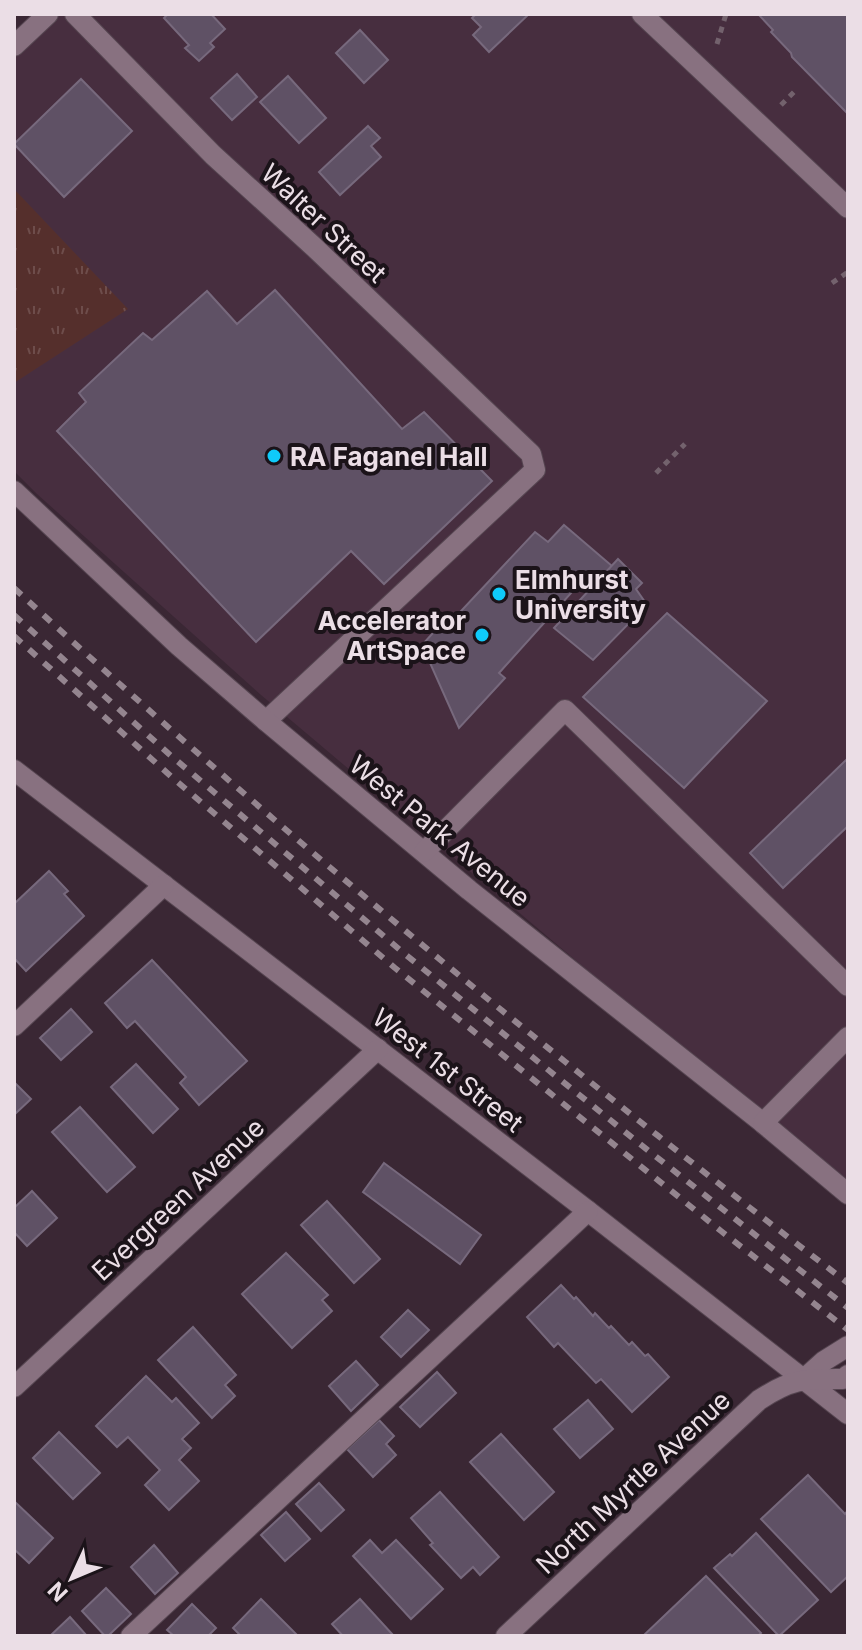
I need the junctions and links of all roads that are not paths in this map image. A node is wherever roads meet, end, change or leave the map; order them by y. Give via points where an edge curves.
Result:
1 (48, 14) edge
2 (75, 14) edge
3 (642, 14) edge
4 (14, 46) edge
5 (848, 208) edge
6 (14, 491) edge
7 (266, 721) junction
8 (14, 770) edge
9 (424, 852) junction
10 (164, 885) junction
11 (848, 986) edge
12 (14, 1026) edge
13 (848, 1037) edge
14 (378, 1049) junction
15 (763, 1123) junction
16 (848, 1194) edge
17 (588, 1211) junction
18 (848, 1346) edge
19 (848, 1375) edge
20 (804, 1379) junction
21 (14, 1387) edge
22 (848, 1414) edge
23 (131, 1636) edge
24 (506, 1636) edge

1 - 4 street
2 - 7 street, Walter Street via 213,155 531,454 535,470
3 - 5 street
6 - 7 street, West Park Avenue
7 - 9 street, West Park Avenue
8 - 10 street, West 1st Street
9 - 11 street via 565,710
9 - 15 street, West Park Avenue
10 - 12 street
10 - 14 street, West 1st Street
13 - 15 street
14 - 17 street, West 1st Street
14 - 21 street, Evergreen Avenue
15 - 16 street, West Park Avenue
17 - 20 street, West 1st Street
17 - 23 street
18 - 20 street
19 - 20 street
20 - 22 street, West 1st Street
20 - 24 street, North Myrtle Avenue via 759,1400

